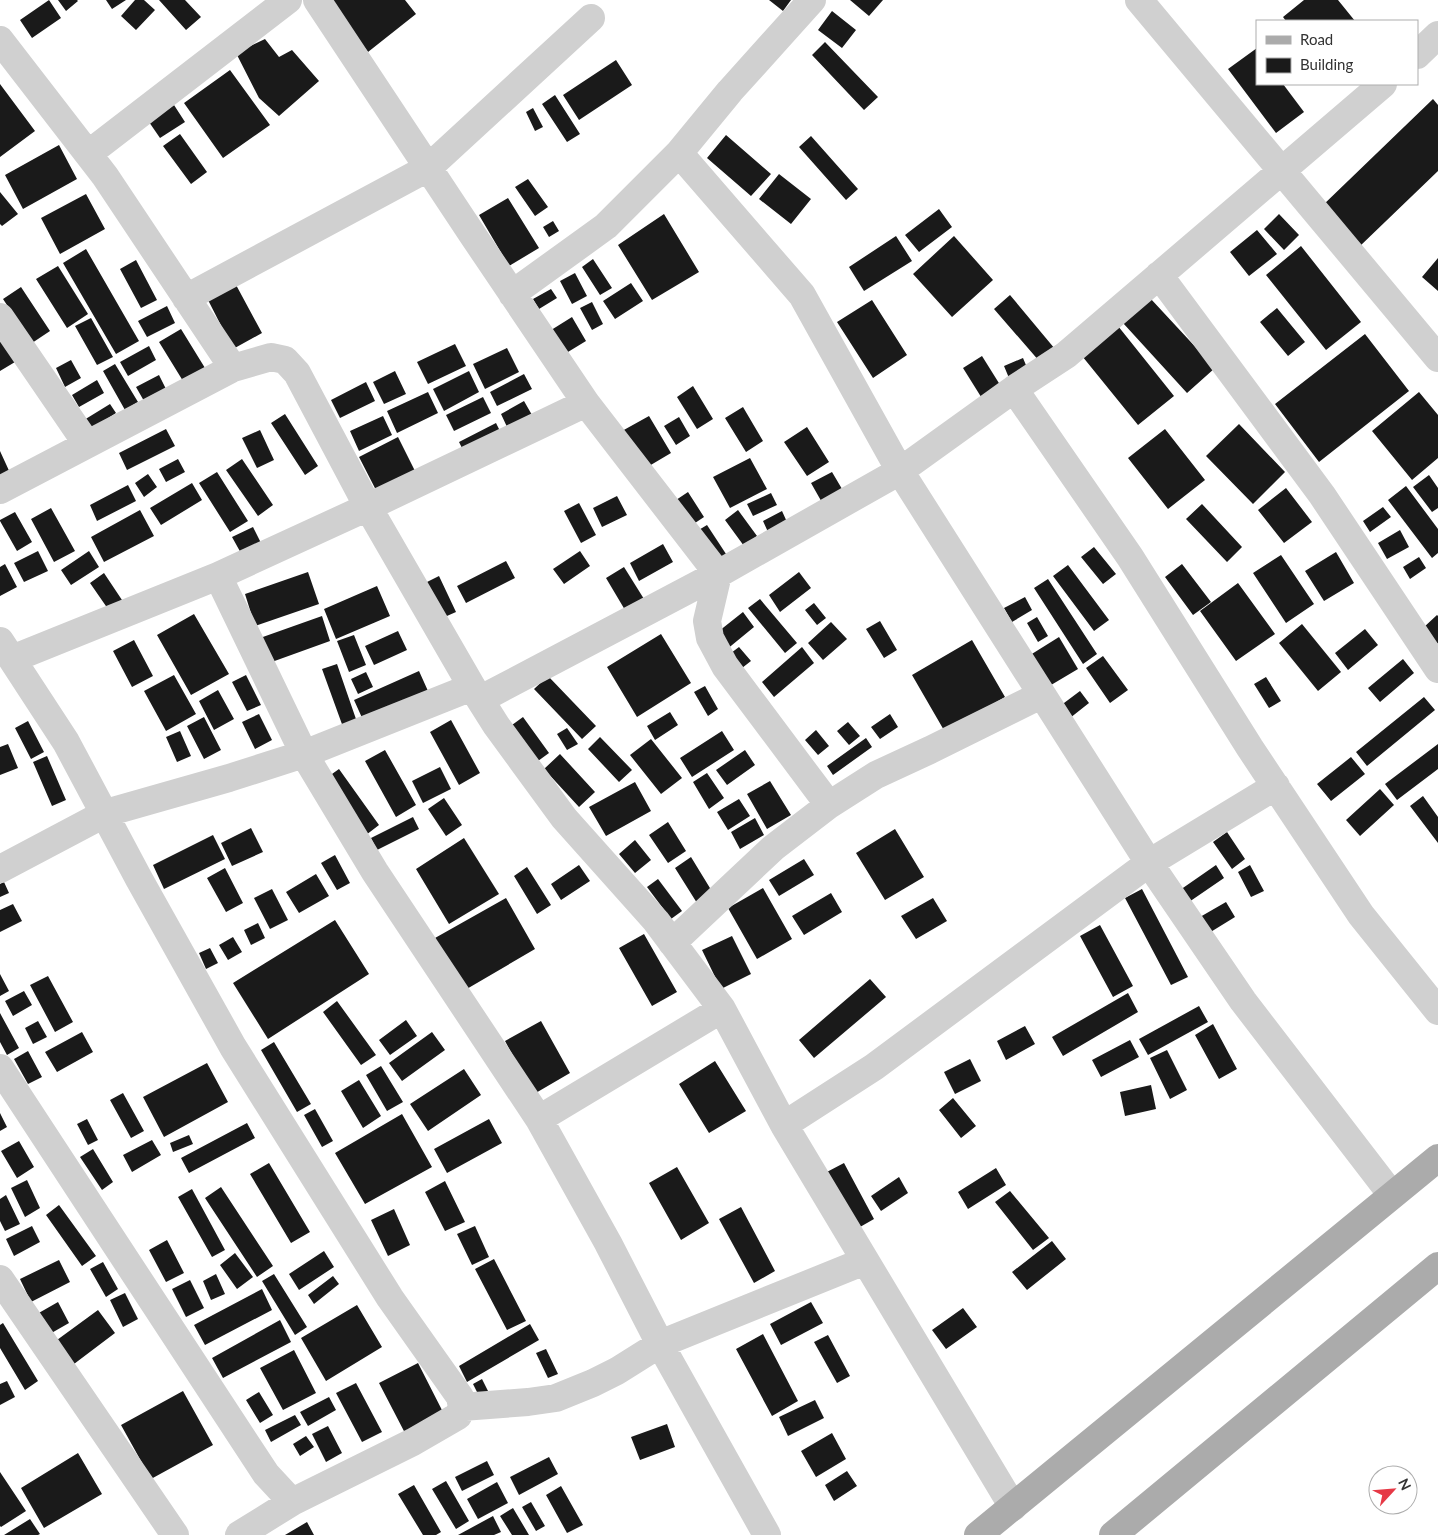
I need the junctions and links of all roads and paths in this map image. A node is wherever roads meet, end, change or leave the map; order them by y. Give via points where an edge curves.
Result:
1 (288, 0) edge
2 (317, 0) edge
3 (812, 0) edge
4 (1139, 0) edge
5 (591, 18) dead end
6 (1438, 35) edge
7 (0, 40) edge
8 (1418, 54) edge
9 (1382, 85) edge
10 (679, 153) junction
11 (88, 154) junction
12 (428, 168) junction
13 (1283, 171) junction
14 (1160, 275) junction
15 (512, 294) junction
16 (186, 298) junction
17 (0, 317) edge
18 (1438, 358) edge
19 (233, 368) junction
20 (1014, 389) junction
21 (586, 403) junction
22 (87, 444) junction
23 (900, 471) junction
24 (0, 490) edge
25 (368, 507) junction
26 (718, 574) junction
27 (218, 576) junction
28 (6, 650) edge
29 (1438, 669) edge
30 (477, 693) junction
31 (1041, 694) junction
32 (304, 754) junction
33 (1276, 786) junction
34 (829, 805) junction
35 (106, 813) junction
36 (1148, 863) junction
37 (0, 869) edge
38 (672, 943) junction
39 (722, 1008) junction
40 (1438, 1011) edge
41 (0, 1068) edge
42 (539, 1119) junction
43 (784, 1124) junction
44 (1438, 1158) edge
45 (1392, 1196) junction
46 (865, 1261) junction
47 (1438, 1266) edge
48 (0, 1279) edge
49 (660, 1344) junction
50 (462, 1407) junction
51 (292, 1502) junction
52 (1013, 1507) junction
53 (175, 1535) edge
54 (239, 1535) edge
55 (766, 1535) edge
56 (978, 1535) edge
57 (1113, 1535) edge

1 - 11 street
2 - 12 street
3 - 10 street
4 - 13 street
5 - 12 street
6 - 8 street
7 - 11 street
9 - 13 street
10 - 15 street via 606,226
10 - 23 street via 802,295
11 - 16 street
12 - 15 street
12 - 16 street
13 - 14 street
13 - 18 street
14 - 20 street via 1066,355
14 - 29 street via 1322,495
15 - 21 street
16 - 19 street
17 - 22 street
19 - 22 street
19 - 25 street via 271,357 285,360 297,372
20 - 23 street
20 - 33 street via 1130,557
21 - 25 street
21 - 26 street
22 - 24 street
23 - 26 street
23 - 31 street
25 - 27 street
25 - 30 street
26 - 30 street
26 - 34 street via 708,621 710,638 725,666
27 - 28 street
27 - 32 street
28 - 35 street via 66,742
30 - 32 street
30 - 38 street via 564,818
31 - 34 street via 876,775
31 - 36 street
32 - 35 street
32 - 42 street via 375,872
33 - 36 street
33 - 40 street via 1361,915
34 - 38 street via 773,848
35 - 37 street
35 - 50 street via 233,1047 390,1298 460,1397
36 - 43 street via 874,1067
36 - 45 street via 1243,1001
38 - 39 street
39 - 42 street
39 - 43 street
41 - 51 street via 266,1474
42 - 49 street
43 - 46 street
44 - 45 main road
45 - 52 main road
46 - 49 street
46 - 52 street
47 - 57 main road
48 - 53 street
49 - 50 street via 617,1371 556,1398
49 - 55 street
50 - 51 street via 458,1416 413,1442
51 - 54 street
52 - 56 main road

